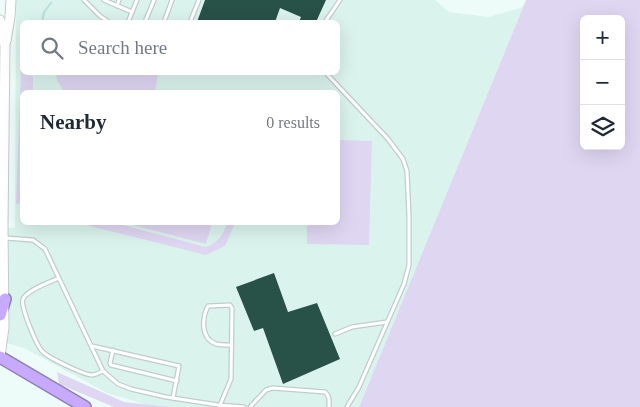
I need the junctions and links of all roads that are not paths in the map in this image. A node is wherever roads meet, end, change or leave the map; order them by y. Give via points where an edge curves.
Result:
1 (10, 0) edge
2 (84, 0) edge
3 (104, 0) edge
4 (119, 0) edge
5 (137, 0) edge
6 (154, 0) edge
7 (172, 0) edge
8 (199, 0) edge
9 (340, 0) edge
10 (117, 6) junction
11 (132, 12) junction
12 (0, 20) edge
13 (106, 20) edge
14 (129, 20) edge
15 (146, 20) edge
16 (165, 20) edge
17 (191, 20) edge
18 (326, 20) edge
19 (4, 46) junction
20 (328, 75) edge
21 (4, 238) junction
22 (59, 278) junction
23 (5, 299) junction
24 (0, 315) edge
25 (388, 322) junction
26 (335, 334) dead end
27 (231, 345) junction
28 (92, 346) junction
29 (113, 350) junction
30 (0, 357) edge
31 (103, 370) junction
32 (177, 381) junction
33 (173, 398) junction
34 (220, 405) junction
35 (85, 407) edge
36 (244, 407) edge
37 (250, 407) edge
38 (329, 407) edge
39 (347, 407) edge

1 - 19 main road
2 - 13 lane
3 - 10 lane
4 - 10 lane
5 - 11 lane
6 - 15 lane
7 - 16 lane
8 - 17 lane
9 - 18 lane
10 - 11 lane
11 - 14 lane
12 - 19 main road
19 - 21 main road
20 - 25 lane via 388,139 403,159 407,171 409,265
21 - 22 lane via 26,239 39,244 45,249
21 - 23 main road
22 - 28 lane
22 - 31 lane via 27,293 22,300 22,308 42,352 85,374 93,375
23 - 24 highway
23 - 30 main road
25 - 26 lane
25 - 39 lane
27 - 27 lane via 232,308 230,305 210,304 203,318 206,336 214,343
27 - 34 lane via 231,379
28 - 29 lane
28 - 31 lane
29 - 32 lane via 111,365
29 - 32 lane via 178,365
30 - 35 highway
31 - 33 lane via 118,384
32 - 33 lane
33 - 34 lane
34 - 36 lane
37 - 38 lane via 272,388 325,392

